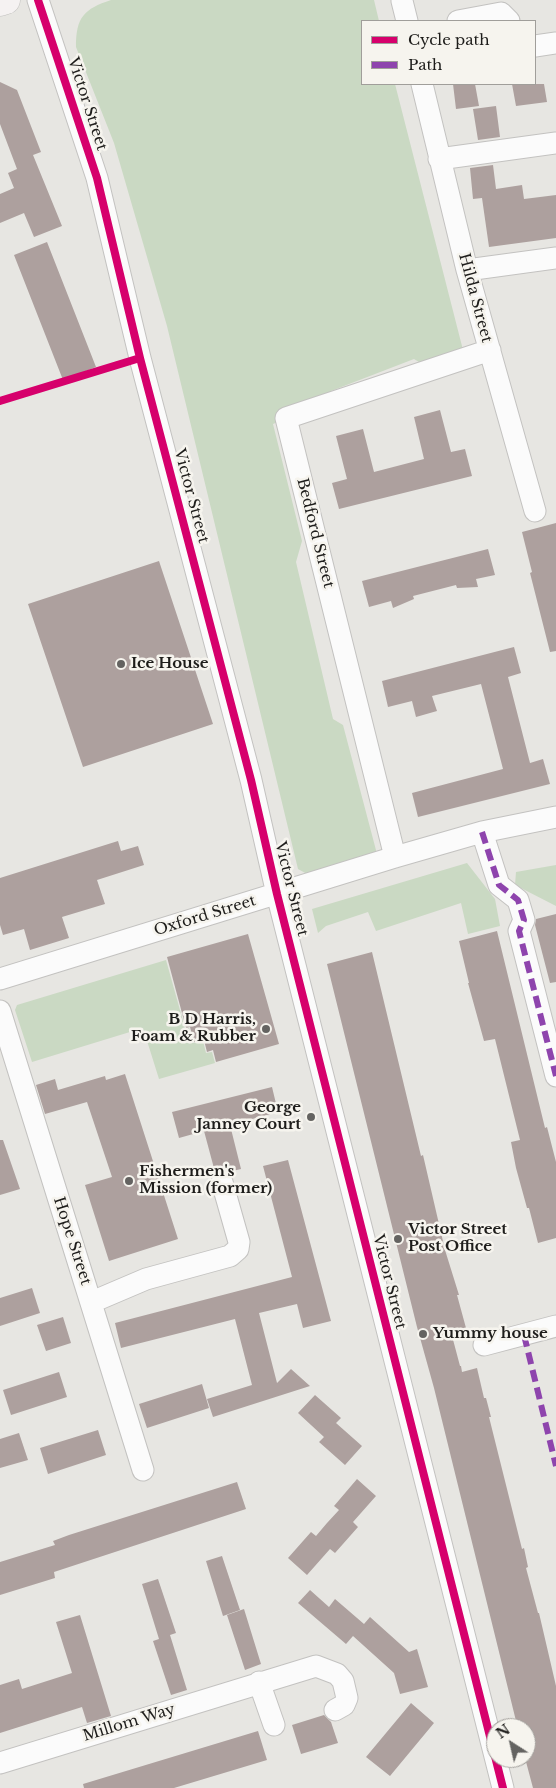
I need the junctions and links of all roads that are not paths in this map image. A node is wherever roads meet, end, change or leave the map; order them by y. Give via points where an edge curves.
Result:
1 (6, 0) edge
2 (38, 0) edge
3 (402, 1) edge
4 (0, 2) edge
5 (505, 17) edge
6 (407, 20) edge
7 (470, 20) edge
8 (556, 42) edge
9 (536, 46) edge
10 (422, 85) edge
11 (556, 143) edge
12 (439, 159) junction
13 (556, 258) edge
14 (467, 270) junction
15 (490, 350) junction
16 (535, 511) dead end
17 (556, 817) edge
18 (482, 832) junction
19 (395, 857) junction
20 (278, 894) junction
21 (0, 979) edge
22 (0, 1011) edge
23 (556, 1076) edge
24 (222, 1182) dead end
25 (92, 1302) junction
26 (556, 1326) edge
27 (484, 1345) dead end
28 (143, 1470) dead end
29 (259, 1682) junction
30 (335, 1710) dead end
31 (274, 1725) dead end
32 (0, 1763) edge
33 (502, 1788) edge

1 - 4 main road
2 - 20 street, Victor Street via 97,178
3 - 6 street
5 - 7 street
8 - 9 street
10 - 12 street, Hilda Street
11 - 12 street
12 - 14 street, Hilda Street
13 - 14 street
14 - 15 street, Hilda Street
15 - 16 street, Hilda Street
15 - 19 street, Bedford Street via 286,418
17 - 18 street, Oxford Street
18 - 19 street, Oxford Street
18 - 23 street via 499,885 518,900 524,920 519,931
19 - 20 street, Oxford Street
20 - 21 street, Oxford Street
20 - 33 street, Victor Street
22 - 25 street, Hope Street
24 - 25 street via 238,1249 230,1256 146,1279
25 - 28 street, Hope Street
26 - 27 street
29 - 30 street, Millom Way via 316,1666 329,1669 343,1681 346,1690 344,1705
29 - 31 street
29 - 32 street, Millom Way

